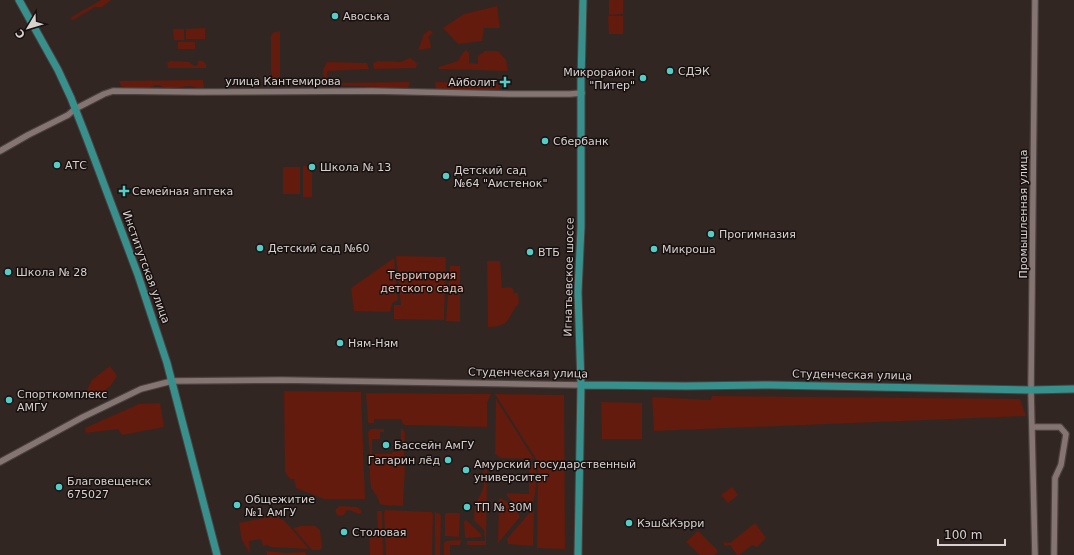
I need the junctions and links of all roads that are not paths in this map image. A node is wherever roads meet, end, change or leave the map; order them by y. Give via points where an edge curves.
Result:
1 (19, 0) edge
2 (583, 0) edge
3 (1035, 0) edge
4 (582, 93) junction
5 (75, 109) junction
6 (0, 151) edge
7 (172, 381) junction
8 (581, 385) junction
9 (1074, 389) edge
10 (1031, 390) junction
11 (1032, 427) junction
12 (0, 462) edge
13 (217, 555) edge
14 (578, 555) edge
15 (1035, 555) edge
16 (1054, 555) edge

1 - 5 main road, Институтская улица via 58,70
2 - 4 main road, Игнатьевское шоссе
3 - 10 street, Промышленная улица
4 - 5 street, улица Кантемирова via 113,91
4 - 8 main road, Игнатьевское шоссе via 578,292
5 - 6 street, улица Кантемирова
5 - 7 main road, Институтская улица via 138,275
7 - 8 street, Студенческая улица via 281,380
7 - 12 street, Студенческая улица via 141,389
7 - 13 main road, Институтская улица
8 - 10 main road, Студенческая улица via 770,385
8 - 14 main road, Игнатьевское шоссе
9 - 10 main road, Студенческая улица
10 - 11 street, Промышленная улица
11 - 15 street, Промышленная улица
11 - 16 street via 1060,427 1066,434 1061,465 1055,478

